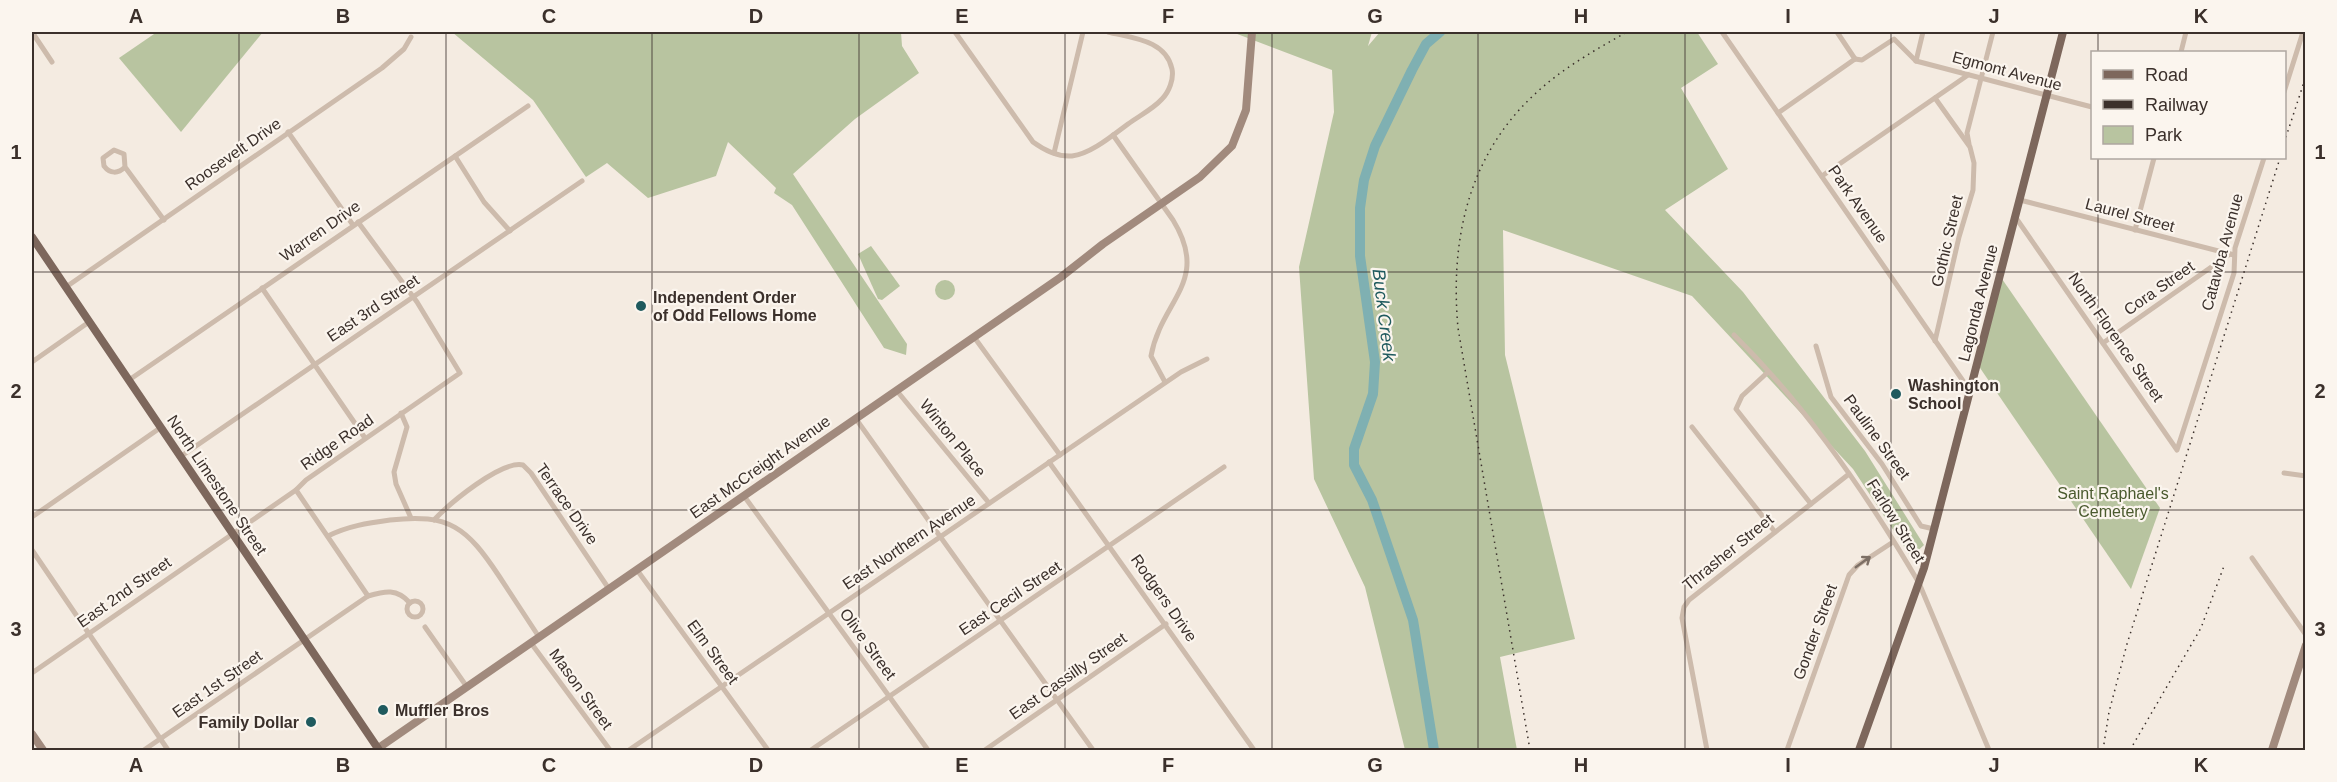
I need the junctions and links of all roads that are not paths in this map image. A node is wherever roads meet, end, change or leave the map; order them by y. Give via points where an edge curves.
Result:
1 (32, 32) edge
2 (955, 32) edge
3 (1083, 32) edge
4 (1108, 32) edge
5 (1252, 32) edge
6 (1722, 32) edge
7 (1837, 32) edge
8 (1923, 32) edge
9 (1993, 32) edge
10 (2063, 32) edge
11 (2186, 32) edge
12 (2303, 32) edge
13 (411, 38) dead end
14 (2181, 51) edge
15 (1856, 59) junction
16 (1916, 60) junction
17 (52, 62) dead end
18 (1968, 75) junction
19 (1981, 78) junction
20 (2286, 86) edge
21 (2047, 95) junction
22 (1935, 98) junction
23 (528, 106) dead end
24 (2091, 107) edge
25 (1778, 113) junction
26 (288, 132) junction
27 (1113, 135) junction
28 (1970, 147) junction
29 (1054, 153) junction
30 (455, 156) junction
31 (2154, 159) edge
32 (2264, 159) edge
33 (125, 167) junction
34 (1822, 176) junction
35 (582, 181) dead end
36 (2020, 200) junction
37 (1161, 204) junction
38 (2016, 218) junction
39 (164, 220) junction
40 (355, 223) junction
41 (2135, 230) junction
42 (510, 231) junction
43 (32, 240) edge
44 (2232, 255) junction
45 (66, 287) junction
46 (262, 288) junction
47 (413, 297) junction
48 (89, 321) junction
49 (1734, 335) dead end
50 (974, 337) junction
51 (1935, 341) junction
52 (2103, 343) junction
53 (1816, 346) dead end
54 (1207, 359) dead end
55 (32, 362) edge
56 (315, 364) junction
57 (1768, 372) junction
58 (129, 380) junction
59 (1165, 382) junction
60 (897, 391) junction
61 (1971, 392) junction
62 (401, 413) junction
63 (856, 419) junction
64 (2186, 423) joint
65 (1692, 427) dead end
66 (160, 428) junction
67 (365, 438) junction
68 (1060, 455) junction
69 (180, 457) junction
70 (1050, 462) junction
71 (1224, 467) dead end
72 (2284, 473) dead end
73 (1849, 474) junction
74 (2306, 476) edge
75 (296, 490) junction
76 (744, 496) junction
77 (989, 503) junction
78 (1811, 504) junction
79 (32, 517) edge
80 (411, 518) junction
81 (434, 520) junction
82 (1934, 529) junction
83 (1775, 532) junction
84 (232, 534) junction
85 (328, 536) junction
86 (941, 536) junction
87 (1893, 542) junction
88 (1110, 545) junction
89 (32, 550) edge
90 (2252, 558) dead end
91 (637, 570) junction
92 (1919, 583) junction
93 (609, 589) junction
94 (368, 596) junction
95 (410, 603) dead end
96 (829, 613) junction
97 (1001, 620) junction
98 (1166, 624) junction
99 (425, 627) dead end
100 (88, 634) junction
101 (2306, 635) edge
102 (539, 637) junction
103 (304, 640) junction
104 (531, 643) junction
105 (2306, 645) edge
106 (32, 673) edge
107 (467, 687) junction
108 (722, 687) junction
109 (889, 697) junction
110 (1058, 700) junction
111 (32, 734) edge
112 (160, 740) junction
113 (1252, 748) edge
114 (43, 750) edge
115 (144, 750) edge
116 (168, 750) edge
117 (377, 750) edge
118 (610, 750) edge
119 (629, 750) edge
120 (768, 750) edge
121 (811, 750) edge
122 (928, 750) edge
123 (985, 750) edge
124 (1093, 750) edge
125 (1243, 750) edge
126 (1707, 750) edge
127 (1787, 750) edge
128 (1859, 750) edge
129 (1989, 750) edge
130 (2272, 750) edge

1 - 17 street
2 - 29 street via 1027,136
3 - 29 street
4 - 27 street via 1157,46 1173,72 1162,99
5 - 37 street, East McCreight Avenue via 1246,110 1238,135 1212,168
6 - 25 street, Park Avenue
7 - 15 street
8 - 16 street
9 - 19 street, Gothic Street
10 - 21 main road, Lagonda Avenue
11 - 14 street
12 - 20 street
13 - 26 street, Roosevelt Drive via 389,62
15 - 16 street via 1862,60 1894,39
15 - 25 street
16 - 18 street, Egmont Avenue
18 - 19 street, Egmont Avenue
18 - 22 street
19 - 21 street, Egmont Avenue
19 - 28 street, Gothic Street via 1967,133
21 - 24 street, Egmont Avenue
21 - 36 main road, Lagonda Avenue
22 - 28 street, Gothic Street
22 - 34 street
23 - 30 street, Warren Drive
25 - 34 street, Park Avenue
26 - 39 street, Roosevelt Drive
26 - 40 street
27 - 29 street via 1080,154
27 - 37 street
28 - 51 street, Gothic Street via 1973,190
30 - 40 street, Warren Drive
30 - 42 street via 484,202
31 - 41 street
32 - 44 street, Catawba Avenue
33 - 33 street via 122,152 114,150 103,158 110,172
33 - 39 street
34 - 51 street, Park Avenue
35 - 42 street, East 3rd Street
36 - 38 main road, Lagonda Avenue
36 - 41 street, Laurel Street
37 - 50 street, East McCreight Avenue
37 - 59 street via 1182,235 1188,264 1152,351 1152,360
38 - 52 street, North Florence Street
38 - 61 main road, Lagonda Avenue
39 - 45 street, Roosevelt Drive
40 - 46 street, Warren Drive
40 - 47 street
41 - 44 street, Laurel Street
42 - 47 street, East 3rd Street
43 - 45 main road, North Limestone Street
44 - 52 street, Cora Street
44 - 64 street, Catawba Avenue via 2234,273
45 - 48 main road, North Limestone Street
46 - 56 street
46 - 58 street, Warren Drive
47 - 56 street, East 3rd Street
47 - 62 street, Ridge Road via 460,373
48 - 55 street
48 - 58 main road, North Limestone Street
49 - 57 street, Farlow Street
50 - 60 street, East McCreight Avenue
50 - 68 street
51 - 61 street, Park Avenue
52 - 64 street, North Florence Street via 2177,450
53 - 82 street, Pauline Street via 1831,396 1882,464 1921,526
54 - 59 street, East Northern Avenue
56 - 67 street
56 - 69 street, East 3rd Street
57 - 73 street, Farlow Street
57 - 78 street via 1742,396 1736,409
58 - 66 main road, North Limestone Street
59 - 68 street, East Northern Avenue
60 - 63 street, East McCreight Avenue
60 - 77 street, Winton Place
61 - 82 main road, Lagonda Avenue
62 - 67 street, Ridge Road
62 - 80 street via 407,427 395,463 395,479
63 - 76 street, East McCreight Avenue
63 - 86 street
65 - 83 street
66 - 69 main road, North Limestone Street
66 - 79 street
67 - 75 street, Ridge Road
68 - 70 street, East Northern Avenue
69 - 84 main road, North Limestone Street
70 - 77 street, East Northern Avenue
70 - 88 street, Rodgers Drive
71 - 88 street, East Cecil Street
72 - 74 street
73 - 78 street, Thrasher Street
73 - 87 street, Farlow Street
75 - 84 street, Ridge Road
75 - 85 street
76 - 91 street, East McCreight Avenue
76 - 96 street, Olive Street
77 - 86 street, East Northern Avenue
78 - 83 street, Thrasher Street
80 - 81 street
80 - 85 street via 369,523
81 - 93 street, Terrace Drive via 445,507 505,466 523,465
81 - 102 street via 458,528 473,539
82 - 92 main road, Lagonda Avenue
83 - 126 street, Thrasher Street via 1684,607 1682,618
84 - 100 street, East 2nd Street
84 - 103 main road, North Limestone Street
85 - 94 street
86 - 96 street, East Northern Avenue
86 - 97 street
87 - 92 street, Farlow Street
127 -> 87 street, Gonder Street via 1849,575
88 - 97 street, East Cecil Street
88 - 98 street, Rodgers Drive
89 - 100 street
90 - 101 street
91 - 93 street, East McCreight Avenue
91 - 108 street, Elm Street
92 - 128 main road, Lagonda Avenue
92 - 129 street, Farlow Street
93 - 102 street, East McCreight Avenue
94 - 95 street via 390,591
94 - 103 street, East 1st Street
96 - 108 street, East Northern Avenue
96 - 109 street, Olive Street
97 - 109 street, East Cecil Street
97 - 110 street
98 - 110 street, East Cassilly Street
98 - 113 street, Rodgers Drive
99 - 107 street
100 - 106 street, East 2nd Street
100 - 112 street
102 - 104 street, East McCreight Avenue
103 - 112 street, East 1st Street
103 - 117 main road, North Limestone Street
104 - 107 street, East McCreight Avenue
104 - 118 street, Mason Street
105 - 130 street
107 - 117 street, East McCreight Avenue
108 - 119 street, East Northern Avenue
108 - 120 street, Elm Street
109 - 121 street, East Cecil Street
109 - 122 street, Olive Street
110 - 123 street, East Cassilly Street
110 - 124 street
111 - 114 street
112 - 115 street, East 1st Street
112 - 116 street
113 - 125 street

